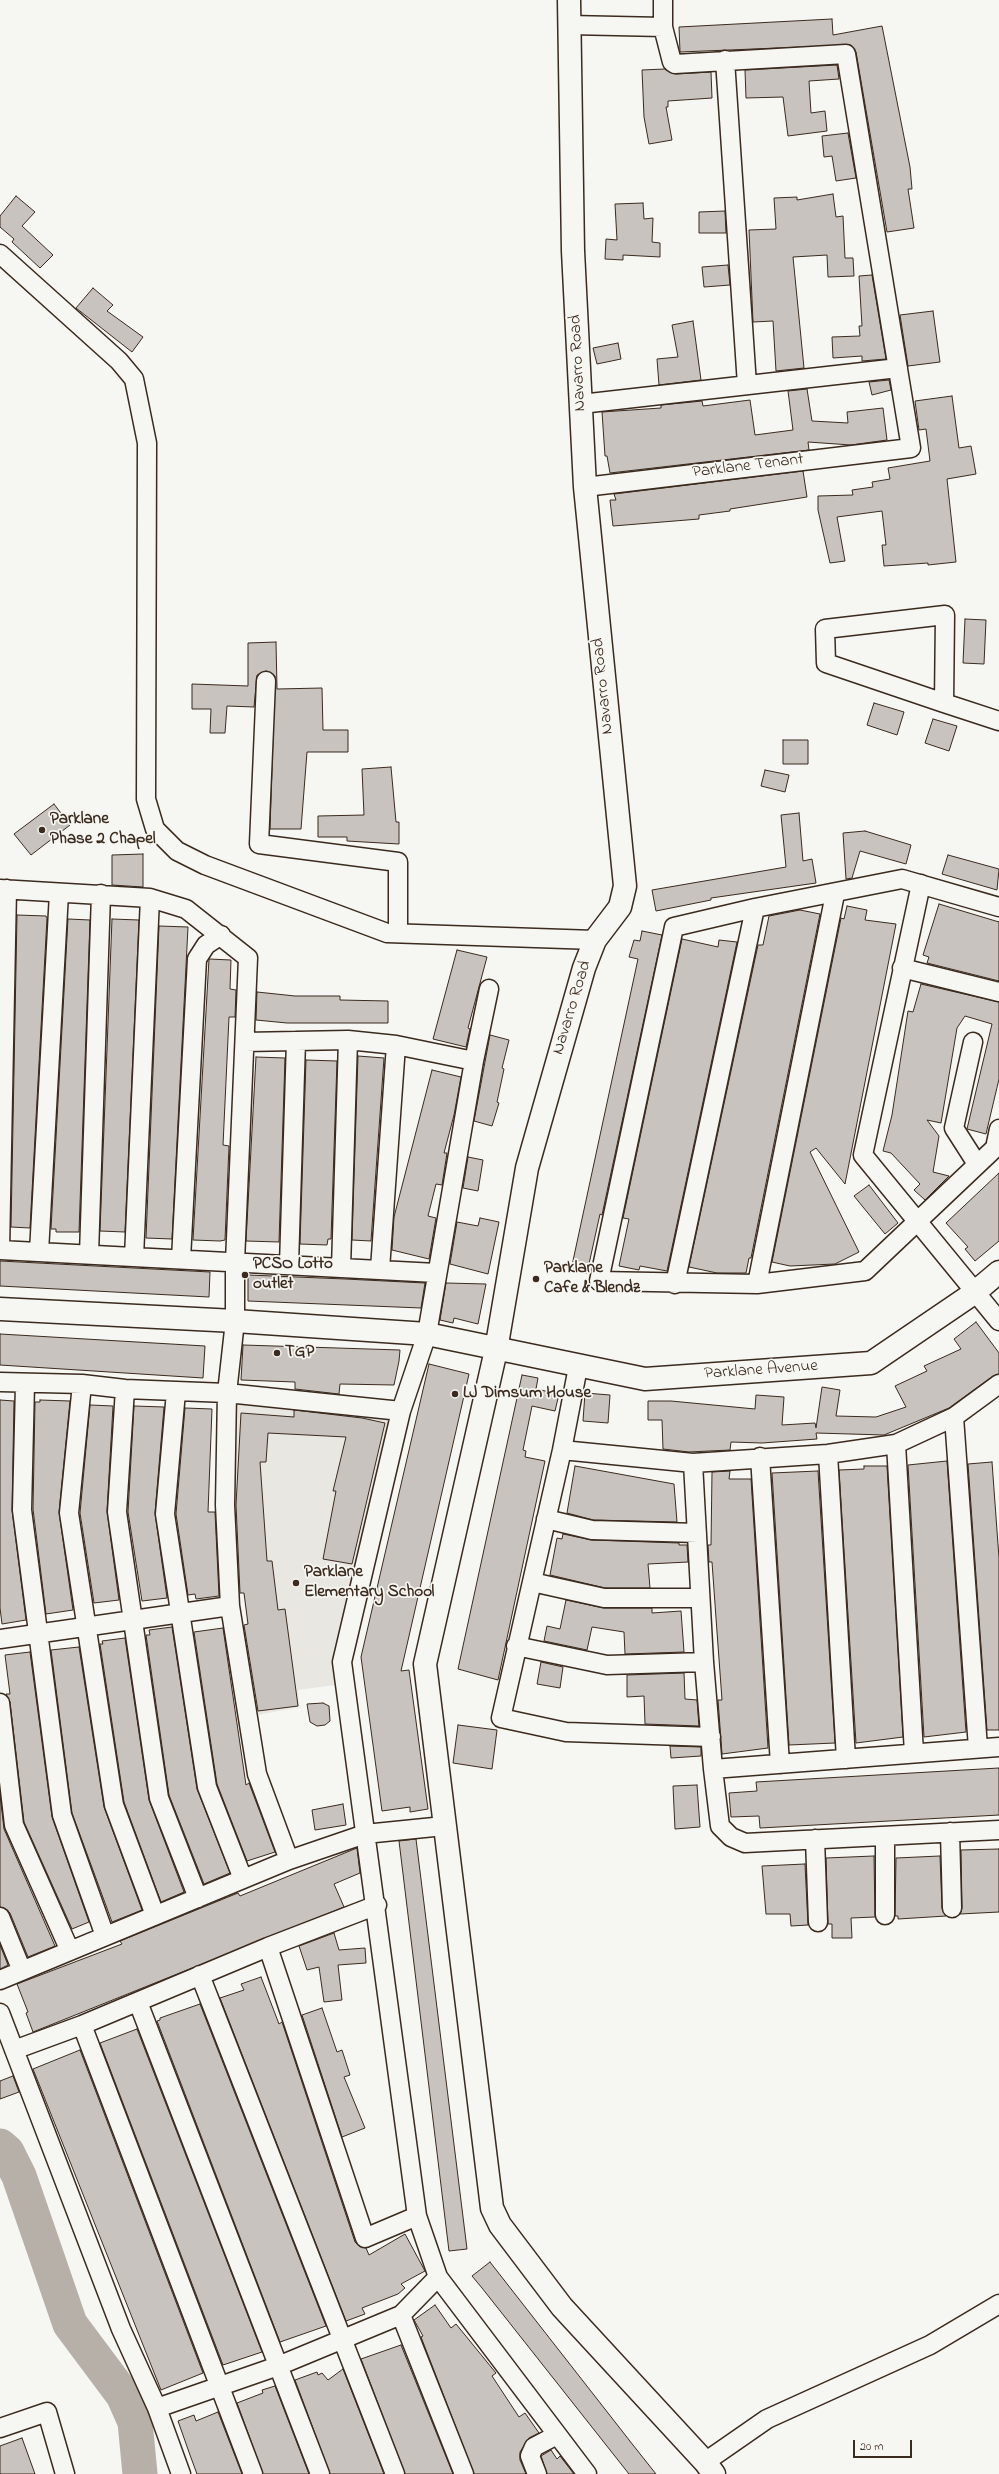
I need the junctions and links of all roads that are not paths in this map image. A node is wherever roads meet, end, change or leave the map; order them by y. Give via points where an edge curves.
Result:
1 (569, 0) edge
2 (663, 0) edge
3 (569, 25) junction
4 (663, 27) junction
5 (725, 60) junction
6 (0, 254) edge
7 (898, 368) junction
8 (747, 385) junction
9 (581, 404) junction
10 (585, 487) junction
11 (266, 681) dead end
12 (944, 703) junction
13 (999, 722) edge
14 (921, 884) junction
15 (4, 889) edge
16 (59, 893) junction
17 (101, 894) junction
18 (835, 894) junction
19 (150, 898) junction
20 (999, 907) edge
21 (755, 908) junction
22 (398, 933) junction
23 (221, 935) junction
24 (595, 940) junction
25 (902, 968) junction
26 (489, 989) dead end
27 (999, 992) edge
28 (348, 1040) junction
29 (296, 1041) junction
30 (245, 1042) junction
31 (973, 1042) dead end
32 (396, 1045) junction
33 (474, 1061) junction
34 (999, 1129) edge
35 (977, 1164) junction
36 (917, 1221) junction
37 (0, 1250) edge
38 (39, 1252) junction
39 (89, 1254) junction
40 (134, 1257) junction
41 (181, 1259) junction
42 (235, 1262) junction
43 (289, 1265) junction
44 (341, 1268) junction
45 (380, 1269) junction
46 (999, 1272) edge
47 (436, 1273) junction
48 (675, 1284) junction
49 (757, 1284) junction
50 (974, 1292) junction
51 (0, 1309) edge
52 (235, 1321) junction
53 (999, 1321) edge
54 (427, 1334) junction
55 (496, 1350) junction
56 (578, 1367) junction
57 (0, 1382) edge
58 (25, 1384) junction
59 (82, 1384) junction
60 (999, 1384) edge
61 (125, 1389) junction
62 (176, 1392) junction
63 (228, 1393) junction
64 (401, 1411) junction
65 (954, 1418) junction
66 (896, 1444) junction
67 (562, 1450) junction
68 (828, 1454) junction
69 (760, 1457) junction
70 (692, 1463) junction
71 (546, 1519) junction
72 (697, 1533) junction
73 (532, 1582) junction
74 (700, 1598) junction
75 (230, 1606) junction
76 (180, 1613) junction
77 (133, 1619) junction
78 (86, 1626) junction
79 (39, 1633) junction
80 (0, 1639) edge
81 (516, 1646) junction
82 (704, 1662) junction
83 (0, 1703) edge
84 (711, 1737) junction
85 (999, 1747) edge
86 (978, 1748) junction
87 (914, 1753) junction
88 (846, 1759) junction
89 (780, 1764) junction
90 (713, 1769) junction
91 (444, 1826) junction
92 (999, 1830) edge
93 (950, 1832) junction
94 (365, 1834) junction
95 (885, 1836) junction
96 (815, 1839) junction
97 (289, 1860) junction
98 (243, 1879) junction
99 (198, 1898) junction
100 (377, 1905) junction
101 (952, 1908) dead end
102 (155, 1915) junction
103 (885, 1915) dead end
104 (0, 1917) edge
105 (818, 1922) dead end
106 (105, 1936) junction
107 (268, 1947) junction
108 (70, 1951) junction
109 (22, 1971) junction
110 (200, 1975) junction
111 (0, 1980) edge
112 (138, 2002) junction
113 (0, 2013) edge
114 (82, 2025) junction
115 (14, 2050) junction
116 (417, 2216) junction
117 (438, 2278) junction
118 (999, 2304) edge
119 (402, 2315) junction
120 (343, 2341) junction
121 (278, 2366) junction
122 (220, 2388) junction
123 (157, 2408) junction
124 (0, 2428) edge
125 (557, 2435) junction
126 (709, 2468) edge
127 (65, 2474) edge
128 (181, 2474) edge
129 (253, 2474) edge
130 (320, 2474) edge
131 (395, 2474) edge
132 (464, 2474) edge
133 (537, 2474) edge
134 (587, 2474) edge

1 - 3 street, Navarro Road
2 - 4 street
3 - 4 street
3 - 9 street, Navarro Road via 573,251
4 - 5 street via 673,63
5 - 7 street via 846,54
5 - 8 street
6 - 22 street via 119,361 134,379 147,443 146,799 155,829 177,851 205,865 388,933
7 - 8 street
7 - 10 street, Parklane Tenant via 911,448
8 - 9 street
9 - 10 street, Navarro Road
10 - 24 street, Navarro Road via 625,886 620,907
11 - 22 street via 259,844 398,862
12 - 12 street via 826,664 825,629 945,615
12 - 13 street
14 - 18 street via 902,880
14 - 20 street
14 - 25 street
15 - 16 street
15 - 37 street
16 - 17 street
16 - 38 street
17 - 19 street
17 - 39 street
18 - 21 street
18 - 49 street
19 - 23 street via 186,909
19 - 40 street
21 - 48 street
21 - 48 street via 674,927 599,1281
22 - 24 street
23 - 30 street via 248,958
23 - 41 street via 206,945 197,959
24 - 55 street, Navarro Road via 584,968 527,1168
25 - 27 street
25 - 36 street via 863,1154
26 - 33 street
28 - 29 street
28 - 32 street
28 - 44 street
29 - 30 street
29 - 43 street
30 - 42 street
31 - 35 street via 954,1128
32 - 33 street
32 - 45 street
33 - 47 street
34 - 35 street via 995,1148
35 - 36 street
36 - 49 street via 865,1271
36 - 50 street
37 - 38 street
38 - 39 street
39 - 40 street
40 - 41 street
41 - 42 street
42 - 43 street
42 - 52 street
43 - 44 street
44 - 45 street
45 - 47 street
46 - 50 street, Parklane Avenue
47 - 54 street
48 - 49 street
50 - 53 street
50 - 56 street, Parklane Avenue via 871,1363 645,1379
51 - 52 street, Parklane Avenue
52 - 54 street, Parklane Avenue
52 - 63 street
54 - 55 street, Parklane Avenue
54 - 64 street
55 - 56 street, Parklane Avenue
55 - 91 street, Navarro Road via 425,1664
56 - 67 street
57 - 58 street
58 - 59 street
58 - 79 street via 22,1510
59 - 61 street
59 - 78 street via 69,1513
60 - 65 street
61 - 62 street
61 - 77 street via 117,1512
62 - 63 street
62 - 76 street via 166,1514
63 - 64 street
63 - 75 street via 225,1505
64 - 94 street via 342,1662
65 - 66 street
65 - 86 street
66 - 68 street
66 - 87 street
67 - 70 street
67 - 71 street
68 - 69 street
68 - 88 street
69 - 70 street
69 - 89 street
70 - 72 street
71 - 72 street via 592,1530
71 - 73 street
72 - 74 street
73 - 74 street via 604,1598
73 - 81 street
74 - 82 street
75 - 76 street
75 - 97 street via 257,1774
76 - 77 street
76 - 98 street via 208,1787
77 - 78 street
77 - 99 street via 159,1798
78 - 79 street
78 - 102 street via 114,1805
79 - 80 street
79 - 106 street via 62,1814
81 - 82 street via 607,1665
81 - 84 street via 501,1718 566,1732
82 - 84 street
83 - 108 street via 14,1825
84 - 90 street
85 - 86 street
86 - 87 street
87 - 88 street
88 - 89 street
89 - 90 street
90 - 96 street via 720,1826 731,1837 745,1843
91 - 94 street
91 - 126 street, Navarro Road via 495,2216 562,2308
92 - 93 street
93 - 95 street
93 - 101 street
94 - 97 street
94 - 100 street
95 - 96 street
95 - 103 street
96 - 105 street
97 - 98 street
98 - 99 street
99 - 102 street
100 - 107 street
100 - 116 street
102 - 106 street
104 - 109 street
106 - 108 street
107 - 110 street
107 - 116 street via 365,2238
108 - 109 street
109 - 111 street
110 - 112 street
110 - 120 street
112 - 114 street
112 - 121 street
113 - 115 street
114 - 115 street
114 - 122 street
115 - 123 street via 121,2329
116 - 117 street
117 - 119 street
117 - 125 street
118 - 126 street via 930,2345 767,2419
119 - 120 street
119 - 132 street
120 - 121 street
120 - 131 street
121 - 122 street
121 - 130 street
122 - 123 street
122 - 129 street
123 - 128 street
124 - 127 street via 46,2412
125 - 133 street via 534,2447 530,2456
125 - 134 street

